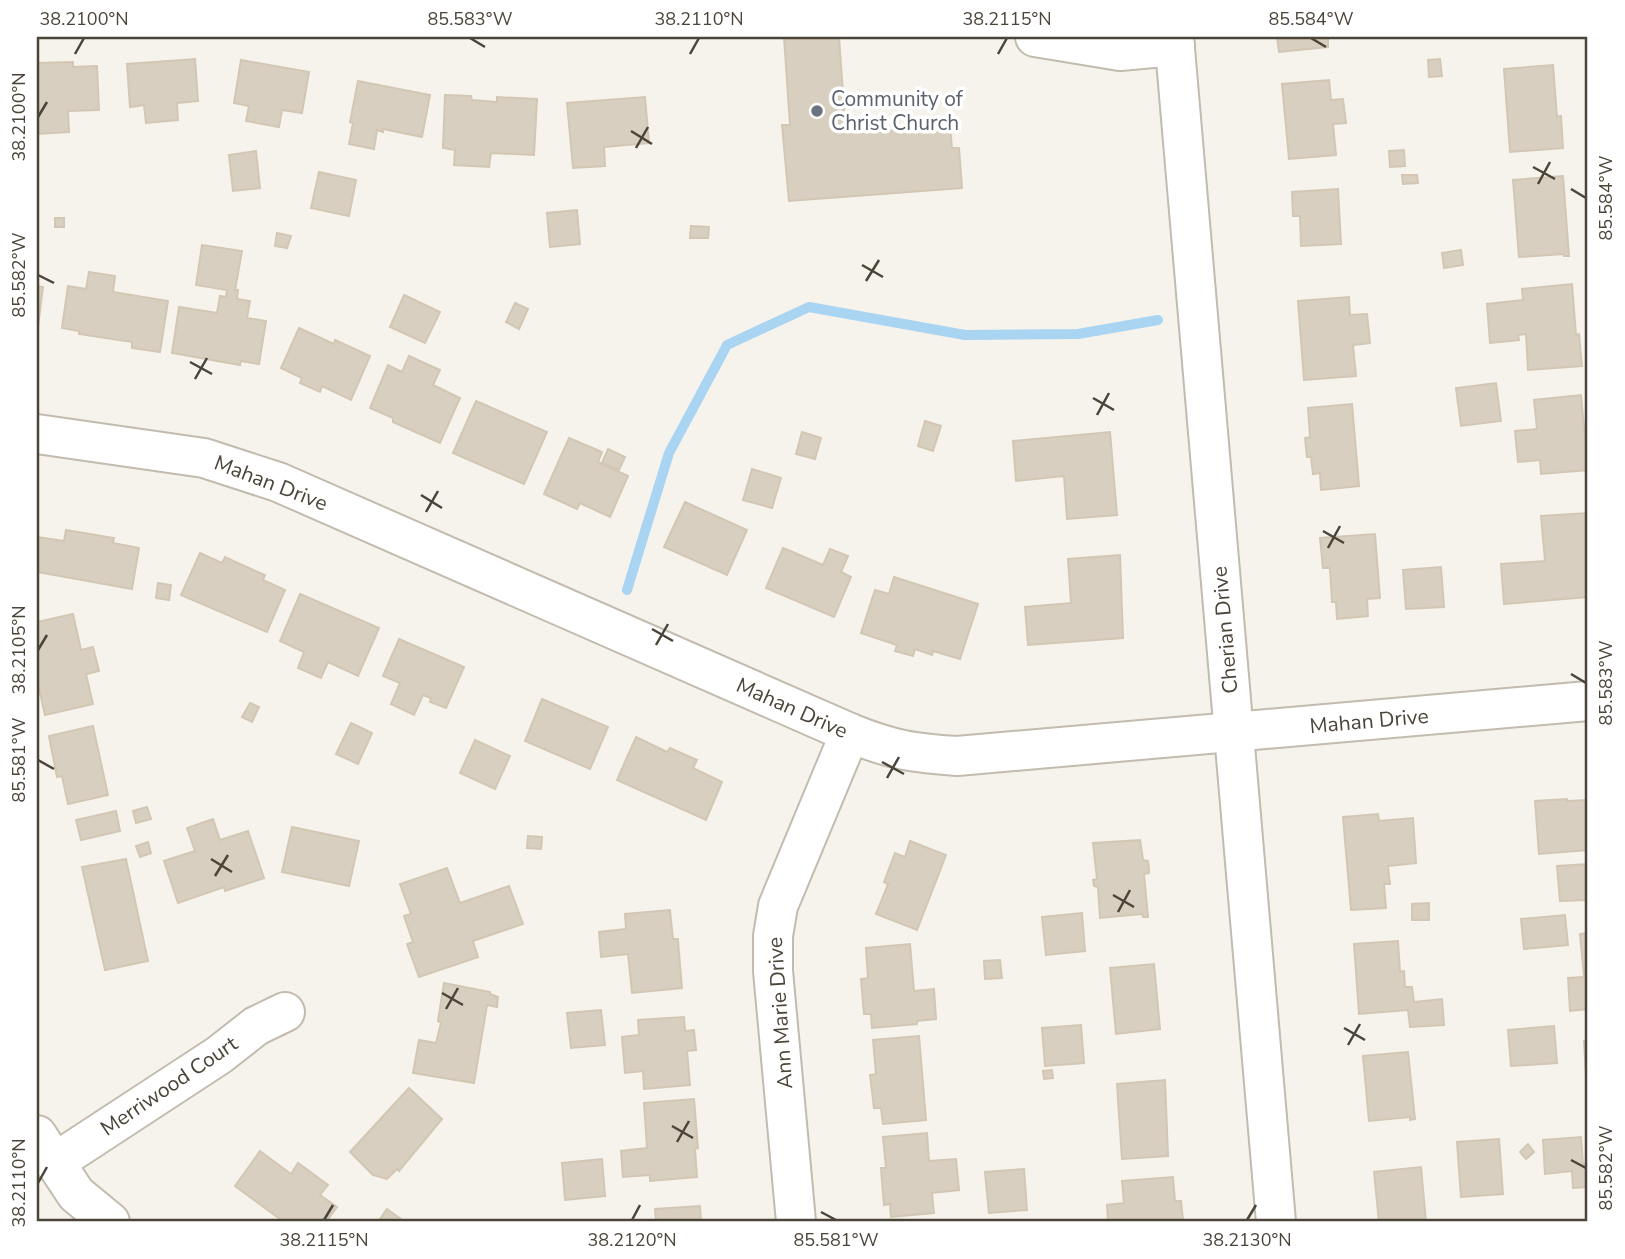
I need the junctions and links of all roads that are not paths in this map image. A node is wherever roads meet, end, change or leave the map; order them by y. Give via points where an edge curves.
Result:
1 (1035, 37) edge
2 (1174, 41) edge
3 (37, 433) edge
4 (1588, 701) edge
5 (850, 733) junction
6 (1234, 733) junction
7 (285, 1012) dead end
8 (45, 1149) edge
9 (110, 1222) edge
10 (796, 1222) edge
11 (1276, 1222) edge

1 - 2 street via 1120,51
2 - 6 street, Cherian Drive
3 - 5 street, Mahan Drive via 204,458 278,482
4 - 6 street, Mahan Drive
5 - 6 street, Mahan Drive via 911,753 957,755
5 - 10 street, Ann Marie Drive via 793,866 773,936
6 - 11 street, Cherian Drive
7 - 8 street, Merriwood Court via 256,1026 219,1055
8 - 9 street via 76,1194

